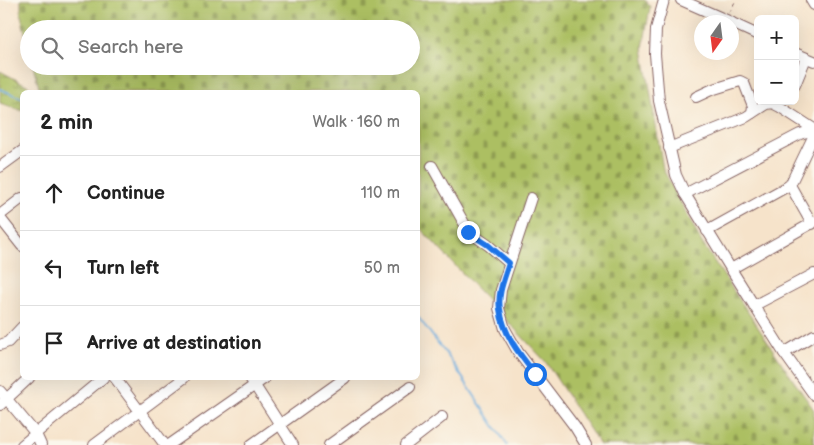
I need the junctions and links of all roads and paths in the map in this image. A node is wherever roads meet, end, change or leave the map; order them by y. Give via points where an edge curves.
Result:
1 (664, 0) edge
2 (681, 0) edge
3 (736, 0) edge
4 (811, 0) edge
5 (814, 5) edge
6 (714, 15) edge
7 (731, 15) edge
8 (739, 26) edge
9 (754, 33) edge
10 (810, 59) edge
11 (799, 78) edge
12 (696, 97) dead end
13 (752, 113) junction
14 (814, 129) edge
15 (814, 135) edge
16 (669, 148) junction
17 (20, 152) edge
18 (432, 166) dead end
19 (0, 167) edge
20 (790, 184) junction
21 (685, 194) junction
22 (531, 198) dead end
23 (20, 200) edge
24 (0, 217) edge
25 (813, 223) edge
26 (708, 231) junction
27 (20, 243) edge
28 (509, 263) junction
29 (731, 269) junction
30 (814, 274) edge
31 (755, 305) junction
32 (20, 329) edge
33 (814, 335) edge
34 (0, 345) edge
35 (784, 352) junction
36 (26, 380) edge
37 (101, 380) edge
38 (117, 380) edge
39 (181, 380) edge
40 (342, 380) edge
41 (252, 381) edge
42 (410, 387) dead end
43 (814, 395) edge
44 (2, 398) edge
45 (140, 411) junction
46 (442, 417) dead end
47 (281, 424) junction
48 (36, 434) junction
49 (22, 445) edge
50 (41, 445) edge
51 (94, 445) edge
52 (167, 445) edge
53 (251, 445) edge
54 (293, 445) edge
55 (330, 445) edge
56 (406, 445) edge
57 (586, 445) edge

1 - 16 street via 656,29 654,54
2 - 6 street
3 - 7 path
4 - 5 street
8 - 9 street
10 - 11 street
12 - 13 street via 740,81 744,83 753,106
13 - 14 street via 772,104
13 - 16 street
14 - 21 street
15 - 20 street
16 - 21 street
17 - 19 street
18 - 28 street via 468,232
20 - 25 street
20 - 26 street
21 - 26 street
22 - 28 street
23 - 24 street
24 - 27 street
25 - 29 street
26 - 29 street
28 - 57 street via 499,308 505,329 518,352
29 - 31 street
30 - 31 street
31 - 35 street
32 - 34 street via 8,342
33 - 35 street
35 - 43 street
36 - 44 street
37 - 48 street
38 - 45 street
39 - 45 street
40 - 47 street
41 - 47 street
41 - 52 street
42 - 55 street
44 - 48 street
45 - 51 street
45 - 52 street
46 - 56 street
47 - 53 street
47 - 54 street
48 - 49 street
48 - 50 street

